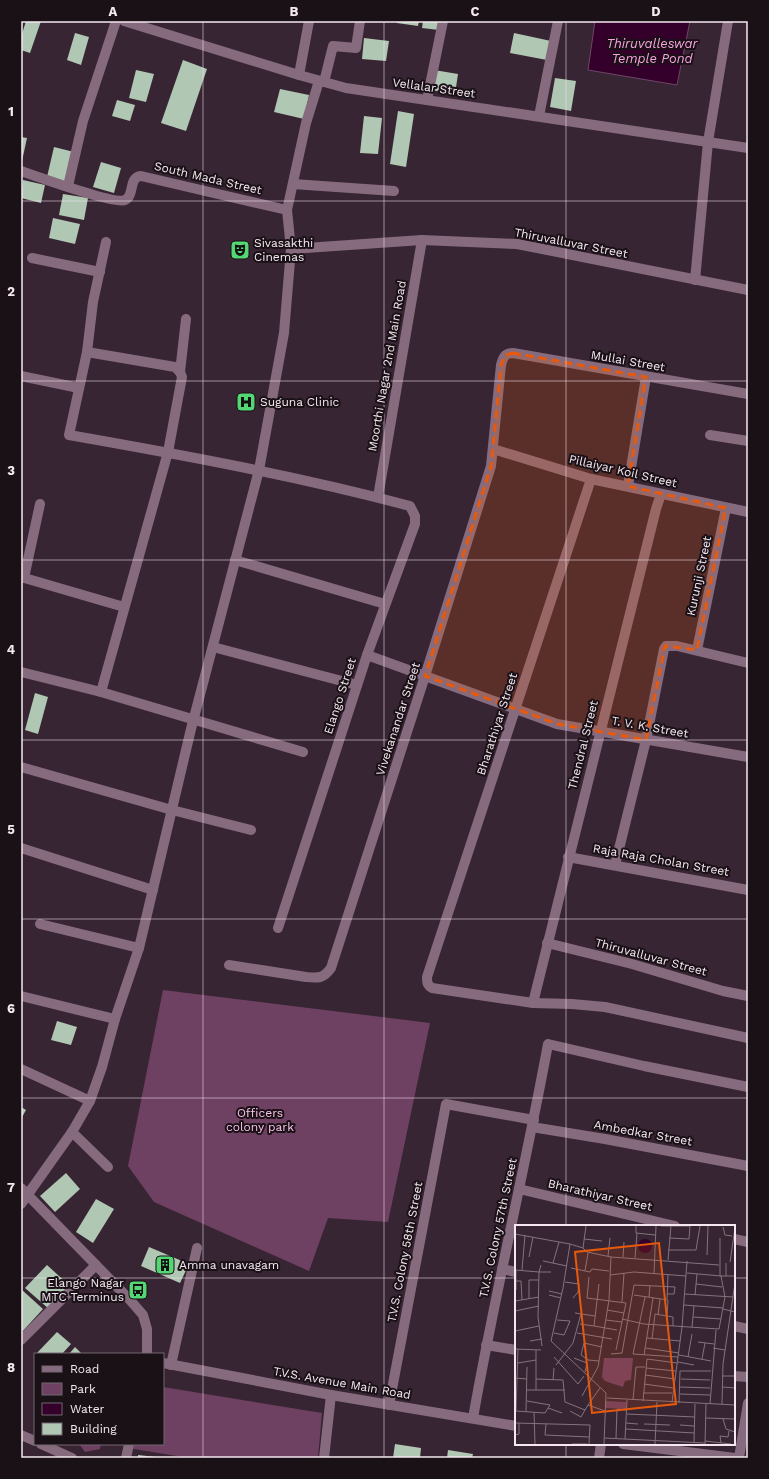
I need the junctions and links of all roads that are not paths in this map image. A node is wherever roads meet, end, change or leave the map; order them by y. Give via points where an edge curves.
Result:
1 (116, 21) edge
2 (124, 21) edge
3 (308, 21) edge
4 (360, 21) edge
5 (443, 21) edge
6 (558, 21) edge
7 (728, 21) edge
8 (299, 74) junction
9 (322, 81) junction
10 (427, 100) junction
11 (539, 116) junction
12 (708, 142) junction
13 (748, 148) edge
14 (21, 171) edge
15 (293, 184) junction
16 (68, 186) junction
17 (394, 191) dead end
18 (287, 210) junction
19 (422, 240) junction
20 (106, 242) dead end
21 (291, 248) junction
22 (32, 258) dead end
23 (100, 272) junction
24 (695, 280) junction
25 (748, 290) edge
26 (186, 320) dead end
27 (87, 352) junction
28 (505, 355) joint
29 (180, 372) junction
30 (21, 376) edge
31 (646, 377) junction
32 (79, 388) junction
33 (748, 394) edge
34 (710, 435) dead end
35 (748, 441) edge
36 (493, 449) junction
37 (168, 452) junction
38 (259, 470) junction
39 (591, 478) junction
40 (628, 486) junction
41 (661, 494) junction
42 (378, 497) junction
43 (40, 504) dead end
44 (726, 508) junction
45 (748, 512) edge
46 (236, 560) junction
47 (22, 577) edge
48 (385, 604) junction
49 (124, 607) junction
50 (213, 647) junction
51 (697, 650) junction
52 (367, 655) junction
53 (748, 663) edge
54 (21, 672) edge
55 (426, 676) junction
56 (357, 685) junction
57 (101, 692) junction
58 (515, 709) junction
59 (193, 720) junction
60 (600, 732) junction
61 (646, 740) junction
62 (303, 752) dead end
63 (748, 757) edge
64 (21, 767) edge
65 (172, 810) junction
66 (251, 830) dead end
67 (21, 848) edge
68 (568, 857) junction
69 (615, 865) junction
70 (153, 890) junction
71 (748, 890) edge
72 (40, 924) dead end
73 (278, 928) dead end
74 (547, 944) junction
75 (139, 948) junction
76 (229, 965) dead end
77 (21, 996) edge
78 (748, 996) edge
79 (533, 1003) junction
80 (115, 1019) junction
81 (748, 1038) edge
82 (21, 1069) edge
83 (748, 1087) edge
84 (90, 1101) junction
85 (446, 1104) joint
86 (533, 1123) junction
87 (72, 1132) junction
88 (748, 1166) edge
89 (108, 1167) dead end
90 (21, 1188) edge
91 (519, 1189) junction
92 (28, 1195) junction
93 (21, 1204) edge
94 (672, 1225) edge
95 (735, 1240) edge
96 (748, 1242) edge
97 (197, 1248) dead end
98 (96, 1266) junction
99 (502, 1269) junction
100 (515, 1272) edge
101 (735, 1326) edge
102 (748, 1329) edge
103 (21, 1340) edge
104 (486, 1345) junction
105 (515, 1350) edge
106 (147, 1353) edge
107 (167, 1364) edge
108 (735, 1376) edge
109 (748, 1377) edge
110 (331, 1395) junction
111 (748, 1402) edge
112 (389, 1405) junction
113 (473, 1418) junction
114 (515, 1426) edge
115 (21, 1435) edge
116 (34, 1441) edge
117 (43, 1445) edge
118 (129, 1445) edge
119 (601, 1445) edge
120 (631, 1445) edge
121 (72, 1458) edge
122 (126, 1458) edge
123 (324, 1458) edge
124 (599, 1458) edge
125 (735, 1458) edge
126 (739, 1458) edge

1 - 16 street via 83,121
2 - 8 street, Vellalar Street
3 - 8 street
4 - 9 street via 356,48 333,46
5 - 10 street
6 - 11 street
7 - 12 street
8 - 9 street, Vellalar Street
9 - 10 street, Vellalar Street via 346,88
9 - 15 street via 306,123
10 - 11 street, Vellalar Street
11 - 12 street, Vellalar Street
12 - 13 street, Vellalar Street
12 - 24 street
14 - 16 street, South Mada Street
15 - 17 street
15 - 18 street
16 - 18 street, South Mada Street via 120,201 129,196 135,179 141,176
18 - 21 street
19 - 21 street, Thiruvalluvar Street
19 - 24 street, Thiruvalluvar Street via 517,244
19 - 42 street, Moorthi Nagar 2nd Main Road
20 - 23 street
21 - 38 street via 282,348
22 - 23 street
23 - 27 street
24 - 25 street, Thiruvalluvar Street
26 - 29 street
27 - 29 street via 175,367
27 - 32 street
28 - 31 street, Mullai Street via 509,353
28 - 36 street, Vivekanandar Street via 500,365
29 - 37 street via 182,377
30 - 32 street
31 - 33 street, Mullai Street
31 - 40 street
32 - 37 street, Elango Street via 69,435
34 - 35 street
36 - 39 street, Pillaiyar Koil Street
36 - 55 street, Vivekanandar Street via 491,466
37 - 38 street, Elango Street
37 - 49 street
38 - 42 street, Elango Street
38 - 46 street
39 - 40 street, Pillaiyar Koil Street
39 - 58 street, Bharathiyar Street
40 - 41 street, Pillaiyar Koil Street
41 - 44 street, Pillaiyar Koil Street
41 - 60 street, Thendral Street
42 - 48 street, Elango Street via 410,506 415,516 415,524
43 - 47 street
44 - 45 street, Pillaiyar Koil Street
44 - 51 street, Kurunji Street
46 - 48 street
46 - 50 street
47 - 49 street
48 - 52 street, Elango Street
49 - 57 street
50 - 56 street
50 - 59 street
51 - 53 street
51 - 61 street via 672,646 666,646 664,649
52 - 55 street, T. V. K. Street
52 - 56 street, Elango Street
54 - 57 street
55 - 58 street, T. V. K. Street
55 - 76 street, Vivekanandar Street via 331,968 326,975 318,978
56 - 73 street, Elango Street
57 - 59 street
58 - 60 street, T. V. K. Street via 557,724
58 - 79 street, Bharathiyar Street via 427,977 428,986 432,988
59 - 62 street
59 - 65 street
60 - 61 street, T. V. K. Street
60 - 68 street, Thendral Street
61 - 63 street, T. V. K. Street
61 - 69 street
64 - 65 street
65 - 66 street
65 - 70 street
67 - 70 street
68 - 69 street, Raja Raja Cholan Street
68 - 74 street, Thendral Street
69 - 71 street, Raja Raja Cholan Street
70 - 75 street
72 - 75 street
74 - 78 street, Thiruvalluvar Street
74 - 79 street, Thendral Street
75 - 80 street
77 - 80 street
79 - 81 street via 605,1007
80 - 84 street
82 - 84 street
83 - 86 street, T.V.S. Colony 57th Street via 548,1044
84 - 87 street
85 - 86 street, Ambedkar Street
85 - 112 street, T.V.S. Colony 58th Street
86 - 88 street, Ambedkar Street
86 - 91 street, T.V.S. Colony 57th Street
87 - 89 street
87 - 92 street
90 - 92 street
91 - 94 street, Bharathiyar Street
91 - 99 street, T.V.S. Colony 57th Street
92 - 93 street
92 - 98 street
95 - 96 street
97 - 107 street
98 - 103 street
98 - 106 street via 142,1315 147,1329
99 - 100 street
99 - 104 street, T.V.S. Colony 57th Street
101 - 102 street
104 - 105 street
104 - 113 street, T.V.S. Colony 57th Street
107 - 110 street, T.V.S. Avenue Main Road
108 - 109 street
110 - 112 street, T.V.S. Avenue Main Road
110 - 123 street
111 - 126 street
112 - 113 street, T.V.S. Avenue Main Road
113 - 114 street, T.V.S. Avenue Main Road
115 - 116 street
117 - 121 street
118 - 122 street
119 - 124 street
120 - 125 street

